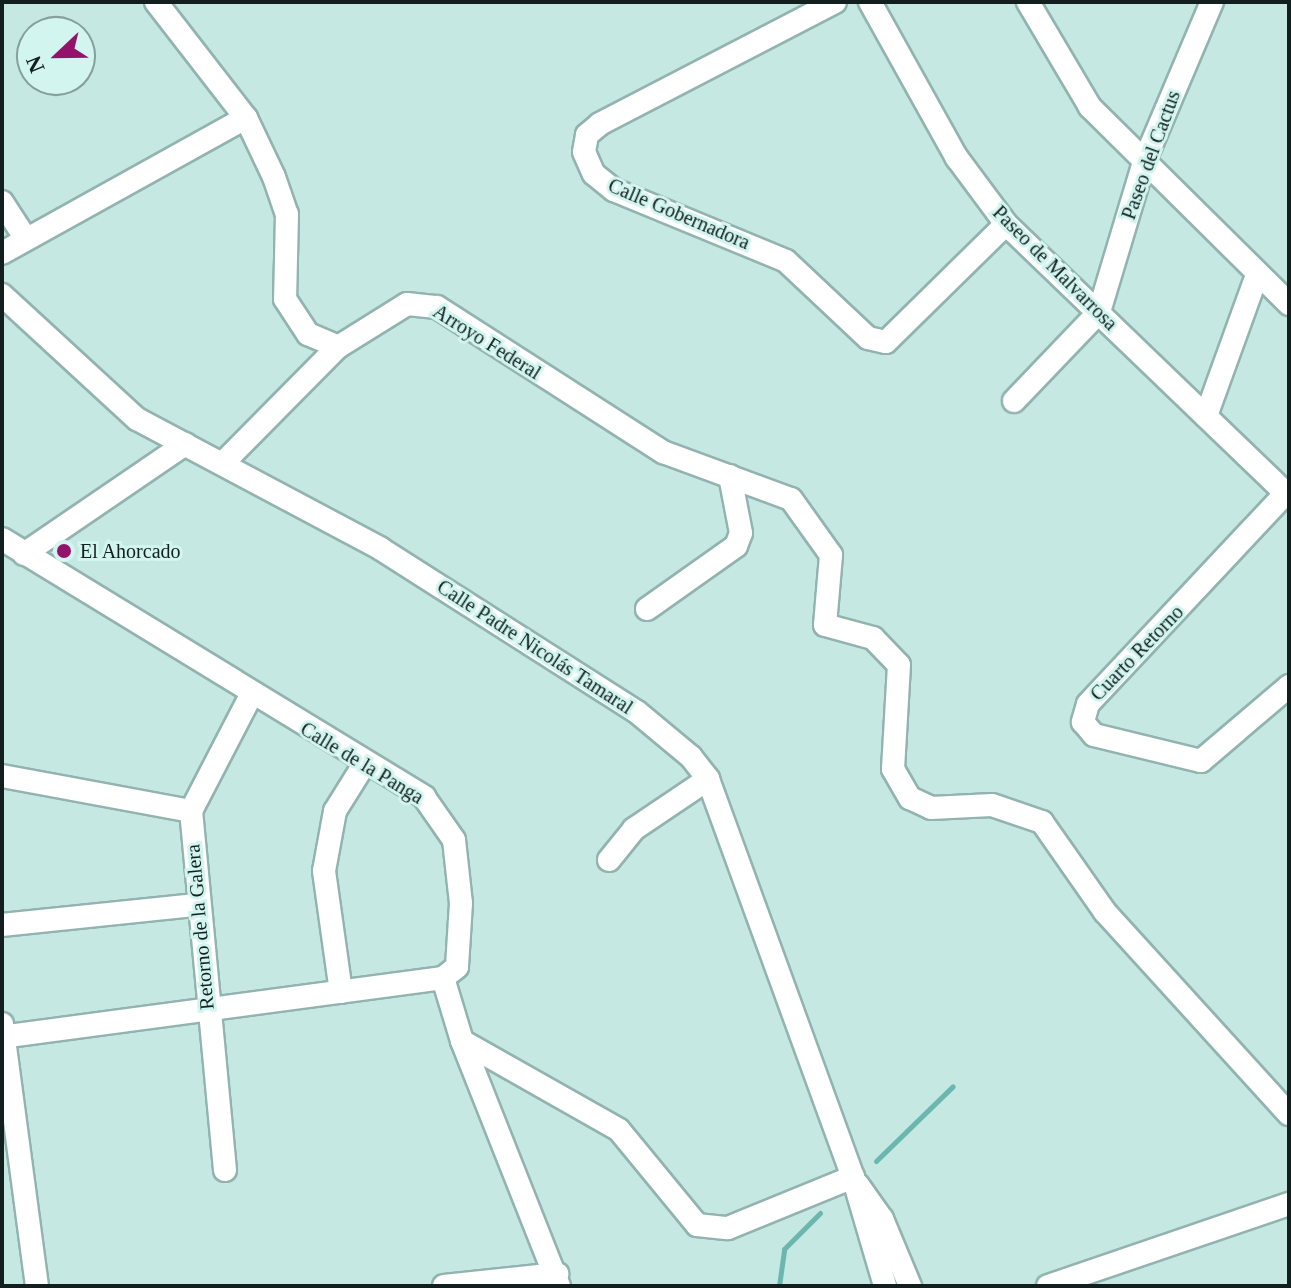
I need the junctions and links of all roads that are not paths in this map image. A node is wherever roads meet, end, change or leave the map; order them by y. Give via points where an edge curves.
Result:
1 (156, 2) edge
2 (835, 2) edge
3 (870, 2) edge
4 (1028, 2) edge
5 (1212, 2) edge
6 (246, 118) junction
7 (1144, 162) junction
8 (2, 202) edge
9 (1006, 224) junction
10 (26, 239) junction
11 (2, 253) edge
12 (1257, 275) junction
13 (2, 295) edge
14 (1289, 304) edge
15 (1099, 312) junction
16 (338, 347) junction
17 (1014, 401) dead end
18 (1206, 416) junction
19 (185, 444) junction
20 (224, 462) junction
21 (730, 476) junction
22 (1288, 495) edge
23 (2, 539) edge
24 (24, 554) junction
25 (647, 609) dead end
26 (1289, 686) edge
27 (250, 697) junction
28 (365, 763) junction
29 (2, 776) edge
30 (708, 779) junction
31 (191, 811) junction
32 (609, 860) dead end
33 (195, 905) junction
34 (2, 925) edge
35 (443, 978) junction
36 (341, 992) junction
37 (206, 1006) junction
38 (3, 1030) edge
39 (462, 1041) junction
40 (1289, 1114) edge
41 (225, 1170) dead end
42 (853, 1177) junction
43 (1289, 1204) edge
44 (558, 1280) edge
45 (37, 1286) edge
46 (444, 1286) edge
47 (885, 1286) edge
48 (910, 1286) edge
49 (1048, 1286) edge

1 - 6 street
2 - 9 street, Calle Gobernadora via 600,124 587,135 584,152 594,174 614,190 786,261 868,338 886,342
3 - 9 street, Paseo de Malvarrosa via 957,158
4 - 7 street via 1069,79
5 - 7 street, Paseo del Cactus
6 - 10 street
6 - 16 street via 287,214 285,299 308,334
7 - 12 street
7 - 15 street, Paseo del Cactus
8 - 10 street
9 - 15 street, Paseo de Malvarrosa
10 - 11 street
12 - 14 street
12 - 18 street
13 - 19 street, Calle Padre Nicolás Tamaral via 99,390
15 - 17 street
15 - 18 street, Paseo de Malvarrosa
16 - 20 street, Arroyo Federal
16 - 21 street, Arroyo Federal via 407,304 437,307 594,414
18 - 22 street, Paseo de Malvarrosa
19 - 20 street, Calle Padre Nicolás Tamaral
19 - 24 street
20 - 30 street, Calle Padre Nicolás Tamaral via 381,549 637,712
21 - 25 street via 741,533 736,546
21 - 40 street, Arroyo Federal via 791,499 831,555 825,625 873,638 899,665 893,769 910,798 931,808 992,805 1042,822 1105,912
22 - 26 street, Cuarto Retorno via 1082,715 1094,735 1201,761
23 - 24 street, Calle de la Panga
24 - 27 street, Calle de la Panga
27 - 28 street, Calle de la Panga
27 - 31 street, Retorno de la Galera
28 - 35 street, Calle de la Panga via 424,797 454,840 460,947 457,967
28 - 36 street via 335,811 324,871
29 - 31 street
30 - 32 street via 634,829
30 - 42 street, Calle Padre Nicolás Tamaral
31 - 33 street, Retorno de la Galera
33 - 34 street
33 - 37 street, Retorno de la Galera
35 - 36 street
35 - 39 street
36 - 37 street
37 - 38 street
37 - 41 street, Retorno de la Galera
38 - 45 street
39 - 42 street via 619,1130 697,1225 728,1228
39 - 44 street
42 - 47 street, Calle Padre Nicolás Tamaral
42 - 48 street, Calle Padre Nicolás Tamaral via 882,1219
43 - 49 street
44 - 46 street

